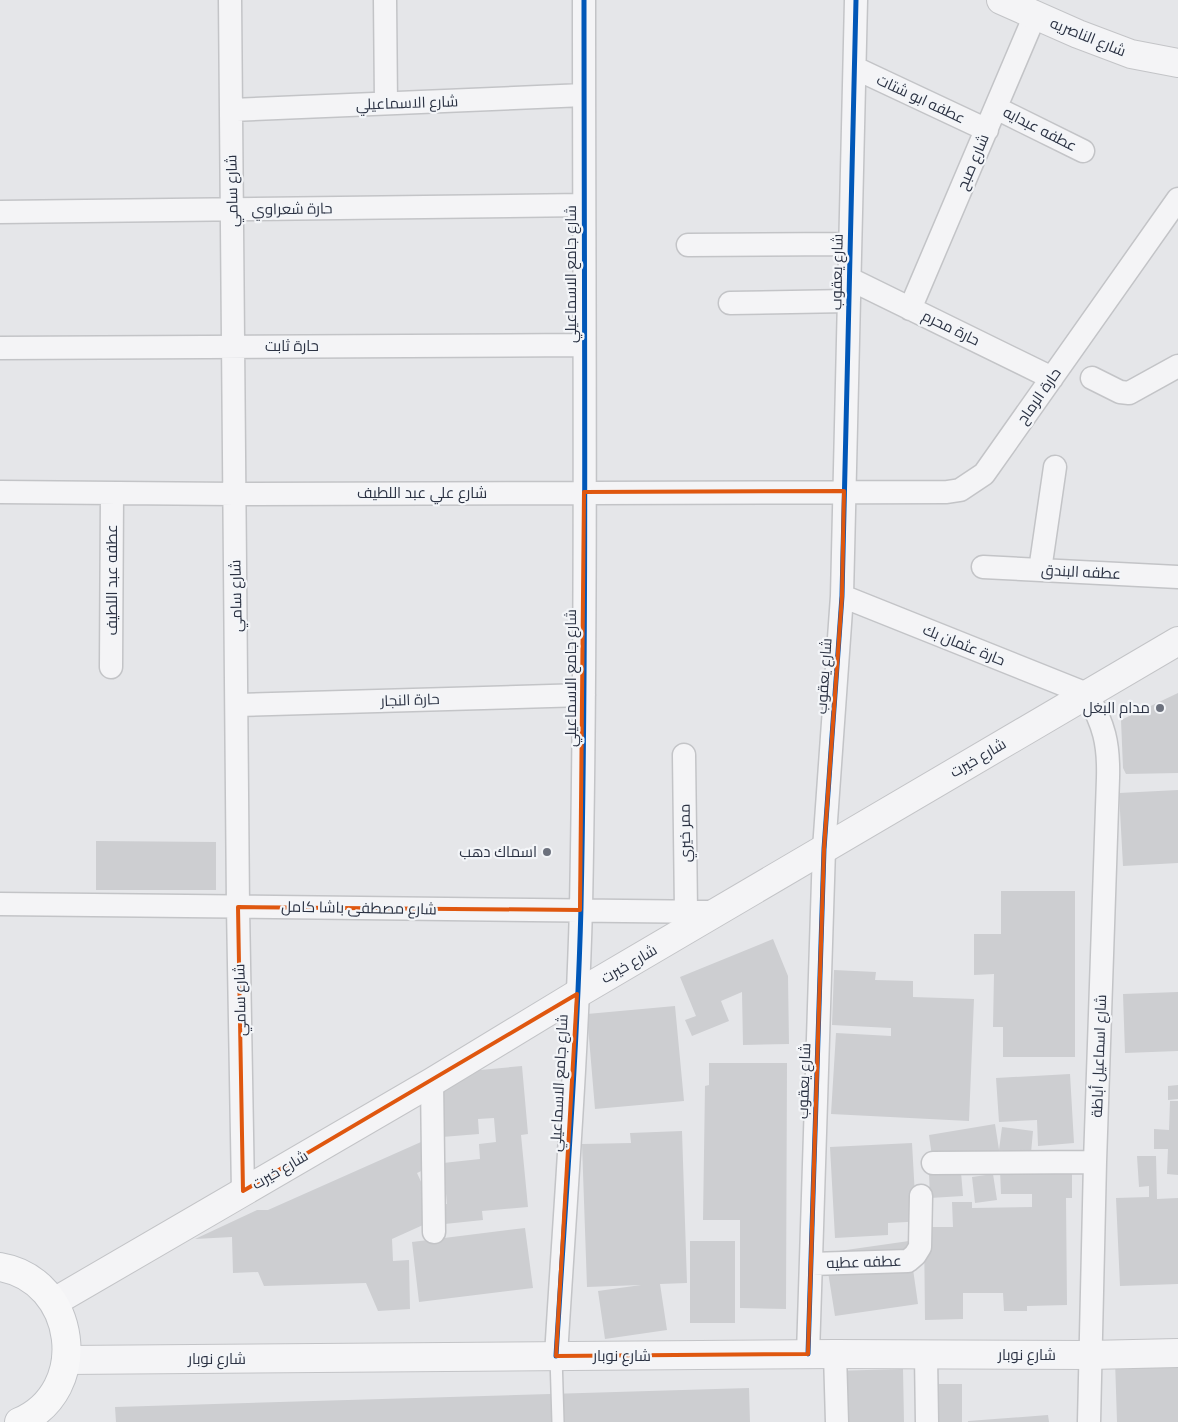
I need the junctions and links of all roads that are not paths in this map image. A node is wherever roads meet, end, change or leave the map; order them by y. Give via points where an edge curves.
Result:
1 (230, 0) edge
2 (385, 0) edge
3 (584, 0) edge
4 (856, 0) edge
5 (1001, 0) edge
6 (1035, 15) junction
7 (1178, 64) edge
8 (855, 68) junction
9 (584, 95) junction
10 (386, 104) junction
11 (996, 108) junction
12 (231, 110) junction
13 (987, 130) junction
14 (1083, 151) dead end
15 (1178, 199) edge
16 (584, 205) junction
17 (232, 210) junction
18 (0, 212) edge
19 (850, 244) junction
20 (688, 245) dead end
21 (850, 279) junction
22 (849, 301) junction
23 (730, 303) dead end
24 (910, 308) junction
25 (584, 345) junction
26 (233, 346) junction
27 (0, 348) edge
28 (1178, 366) edge
29 (1052, 378) junction
30 (1092, 378) dead end
31 (1055, 467) dead end
32 (844, 491) junction
33 (0, 492) edge
34 (584, 492) junction
35 (112, 494) junction
36 (235, 494) junction
37 (983, 567) dead end
38 (1040, 570) junction
39 (1178, 577) edge
40 (842, 596) junction
41 (1178, 641) edge
42 (111, 667) dead end
43 (1087, 694) junction
44 (584, 695) junction
45 (236, 704) junction
46 (684, 755) dead end
47 (824, 849) junction
48 (0, 904) edge
49 (238, 907) junction
50 (580, 910) junction
51 (686, 911) junction
52 (718, 912) junction
53 (577, 994) junction
54 (432, 1082) junction
55 (1095, 1162) junction
56 (933, 1163) dead end
57 (243, 1191) junction
58 (921, 1196) dead end
59 (434, 1232) dead end
60 (811, 1264) junction
61 (0, 1267) edge
62 (54, 1302) junction
63 (1178, 1353) edge
64 (808, 1354) junction
65 (835, 1354) junction
66 (926, 1355) junction
67 (1089, 1355) junction
68 (556, 1356) junction
69 (66, 1360) junction
70 (19, 1422) edge
71 (558, 1422) edge
72 (837, 1422) edge
73 (927, 1422) edge
74 (1089, 1422) edge

1 - 12 street, شارع سامي
2 - 10 street
3 - 9 street, شارع جامع الاسماعيلي
4 - 8 street, شارع يعقوب
5 - 6 street, شارع الناصريه
6 - 7 street, شارع الناصريه via 1131,54
6 - 11 street, شارع صبح
8 - 13 street, عطفه ابو شتات
8 - 19 street, شارع يعقوب
9 - 10 street, شارع الاسماعيلي
9 - 16 street, شارع جامع الاسماعيلي
10 - 12 street, شارع الاسماعيلي
11 - 13 street, شارع صبح
11 - 14 street, عطفه عبدايه
12 - 17 street, شارع سامي
13 - 24 street, شارع صبح
15 - 29 street, حارة الرماح
16 - 17 street, حارة شعراوي
16 - 25 street, شارع جامع الاسماعيلي
17 - 18 street, حارة شعراوي
17 - 26 street, شارع سامي
19 - 20 street
19 - 21 street, شارع يعقوب
21 - 22 street, شارع يعقوب
21 - 24 street, حارة محرم
22 - 23 street
22 - 32 street, شارع يعقوب
24 - 29 street, حارة محرم
25 - 26 street, حارة ثابت
25 - 34 street, شارع جامع الاسماعيلي
26 - 27 street, حارة ثابت
26 - 36 street, شارع سامي
28 - 30 street via 1129,393
29 - 32 street, حارة الرماح via 984,474 960,490
31 - 38 street
32 - 34 street, شارع علي عبد اللطيف
32 - 40 street, شارع يعقوب
33 - 35 street, شارع علي عبد اللطيف
34 - 36 street, شارع علي عبد اللطيف
34 - 44 street, شارع جامع الاسماعيلي
35 - 36 street, شارع علي عبد اللطيف
35 - 42 street, عطفه عبد اللطيف
36 - 45 street, شارع سامي
37 - 38 street, عطفه البندق
38 - 39 street, عطفه البندق
40 - 43 street, حارة عثمان بك
40 - 47 street, شارع يعقوب
41 - 43 street, شارع خيرت
43 - 47 street, شارع خيرت
43 - 55 street, شارع اسماعيل أباظة via 1105,735 1108,756
44 - 45 street, حارة النجار
44 - 50 street, شارع جامع الاسماعيلي
45 - 49 street, شارع سامي
46 - 51 street, ممر خيري
47 - 52 street, شارع خيرت
47 - 60 street, شارع يعقوب
48 - 49 street, شارع مصطفى باشا كامل
49 - 50 street, شارع مصطفى باشا كامل
49 - 57 street, شارع سامي
50 - 51 street, شارع مصطفى باشا كامل
50 - 53 street, شارع جامع الاسماعيلي
51 - 52 street, شارع مصطفى باشا كامل
52 - 53 street, شارع خيرت
53 - 54 street, شارع خيرت
53 - 68 street, شارع جامع الاسماعيلي
54 - 57 street, شارع خيرت
54 - 59 street
55 - 56 street
55 - 67 street, شارع اسماعيل أباظة
57 - 62 street, شارع خيرت
58 - 60 street, عطفه عطيه via 920,1247 908,1261
60 - 64 street, شارع يعقوب
61 - 62 main road via 27,1276
62 - 69 main road via 63,1320
63 - 67 street, شارع نوبار
64 - 65 street, شارع نوبار
64 - 68 street, شارع نوبار
65 - 66 street, شارع نوبار
65 - 72 street
66 - 67 street, شارع نوبار
66 - 73 street
67 - 74 street, شارع اسماعيل أباظة
68 - 69 street, شارع نوبار
68 - 71 lane
69 - 70 main road via 60,1383 46,1403

